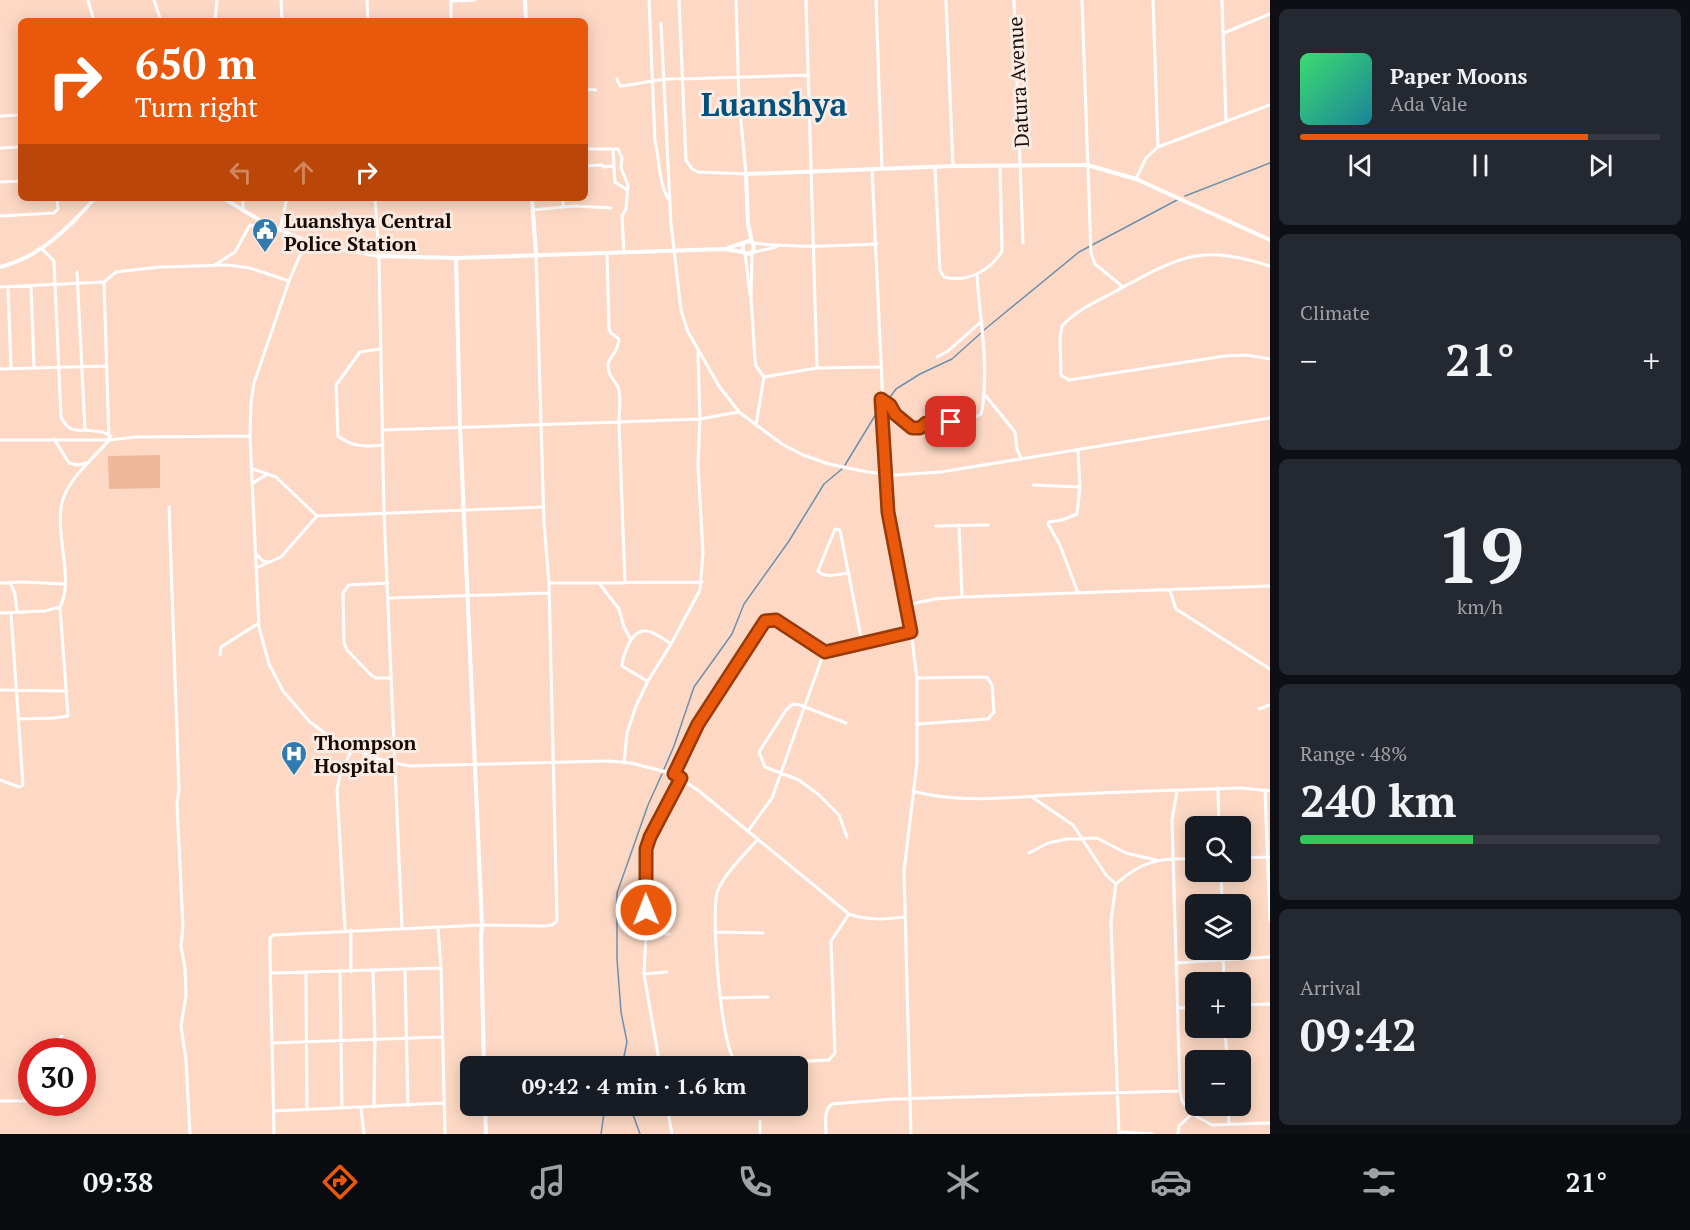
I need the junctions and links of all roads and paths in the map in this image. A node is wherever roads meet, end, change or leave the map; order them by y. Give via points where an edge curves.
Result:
1 (88, 0) edge
2 (154, 0) edge
3 (217, 0) edge
4 (281, 0) edge
5 (367, 0) edge
6 (451, 0) edge
7 (475, 0) edge
8 (525, 0) edge
9 (649, 0) edge
10 (679, 0) edge
11 (736, 0) edge
12 (806, 0) edge
13 (876, 0) edge
14 (946, 0) edge
15 (1014, 0) edge
16 (1082, 0) edge
17 (1153, 0) edge
18 (1222, 0) edge
19 (1270, 14) edge
20 (93, 18) edge
21 (160, 18) edge
22 (215, 18) edge
23 (282, 18) edge
24 (368, 18) edge
25 (451, 18) edge
26 (526, 18) edge
27 (661, 23) dead end
28 (1224, 33) junction
29 (809, 75) junction
30 (738, 76) junction
31 (618, 79) dead end
32 (682, 79) junction
33 (664, 80) junction
34 (652, 82) junction
35 (588, 89) edge
36 (596, 90) dead end
37 (1270, 105) edge
38 (18, 115) edge
39 (0, 116) edge
40 (1226, 121) junction
41 (18, 147) edge
42 (1158, 147) junction
43 (0, 148) edge
44 (588, 149) edge
45 (613, 150) junction
46 (614, 164) junction
47 (621, 164) junction
48 (588, 165) edge
49 (1000, 165) junction
50 (1021, 165) junction
51 (1087, 165) junction
52 (935, 166) junction
53 (953, 166) junction
54 (872, 169) junction
55 (882, 169) junction
56 (811, 171) junction
57 (746, 174) junction
58 (1136, 179) junction
59 (18, 181) edge
60 (0, 182) edge
61 (627, 190) junction
62 (57, 201) edge
63 (92, 201) edge
64 (228, 201) edge
65 (243, 201) edge
66 (286, 201) edge
67 (375, 201) edge
68 (532, 201) edge
69 (563, 201) edge
70 (670, 202) junction
71 (563, 208) junction
72 (611, 208) dead end
73 (532, 210) junction
74 (243, 211) junction
75 (0, 216) edge
76 (266, 224) junction
77 (748, 225) junction
78 (280, 230) junction
79 (307, 240) junction
80 (1270, 240) edge
81 (752, 242) junction
82 (743, 243) junction
83 (1023, 243) dead end
84 (877, 244) junction
85 (778, 246) junction
86 (812, 247) junction
87 (41, 248) junction
88 (724, 249) junction
89 (674, 251) junction
90 (624, 252) junction
91 (744, 252) junction
92 (752, 252) junction
93 (536, 254) junction
94 (607, 254) junction
95 (379, 256) junction
96 (456, 258) junction
97 (214, 266) junction
98 (1270, 266) edge
99 (0, 267) edge
100 (77, 272) dead end
101 (977, 274) junction
102 (290, 281) junction
103 (104, 282) junction
104 (78, 283) junction
105 (55, 284) junction
106 (31, 286) junction
107 (0, 287) edge
108 (8, 287) junction
109 (1123, 287) junction
110 (752, 298) junction
111 (982, 321) junction
112 (380, 349) junction
113 (698, 350) junction
114 (937, 357) dead end
115 (1270, 359) edge
116 (107, 366) junction
117 (34, 367) junction
118 (81, 367) junction
119 (879, 367) junction
120 (11, 368) junction
121 (59, 368) junction
122 (817, 368) junction
123 (0, 369) edge
124 (764, 377) junction
125 (984, 394) junction
126 (881, 399) junction
127 (739, 412) junction
128 (1270, 418) edge
129 (700, 419) junction
130 (619, 422) junction
131 (542, 423) junction
132 (460, 426) junction
133 (756, 426) junction
134 (85, 430) junction
135 (384, 430) junction
136 (250, 436) junction
137 (110, 438) junction
138 (54, 439) junction
139 (0, 440) edge
140 (384, 445) junction
141 (1080, 448) junction
142 (1021, 458) junction
143 (88, 463) junction
144 (253, 469) junction
145 (266, 475) junction
146 (253, 483) junction
147 (1033, 484) dead end
148 (1080, 487) junction
149 (169, 507) dead end
150 (544, 507) junction
151 (465, 510) junction
152 (384, 513) junction
153 (317, 516) junction
154 (959, 525) junction
155 (988, 525) dead end
156 (936, 526) dead end
157 (256, 553) junction
158 (270, 562) junction
159 (256, 568) junction
160 (849, 573) junction
161 (10, 582) junction
162 (702, 582) junction
163 (0, 583) edge
164 (388, 583) junction
165 (549, 583) junction
166 (599, 583) junction
167 (625, 583) junction
168 (64, 584) junction
169 (1270, 586) edge
170 (1170, 591) junction
171 (549, 593) junction
172 (1078, 593) junction
173 (469, 595) junction
174 (962, 597) junction
175 (389, 598) junction
176 (906, 605) junction
177 (60, 607) junction
178 (17, 612) junction
179 (0, 613) edge
180 (11, 613) junction
181 (259, 623) junction
182 (911, 632) junction
183 (630, 639) junction
184 (862, 642) junction
185 (672, 644) junction
186 (825, 652) junction
187 (220, 655) dead end
188 (1270, 669) edge
189 (391, 678) junction
190 (917, 678) junction
191 (648, 681) junction
192 (0, 690) edge
193 (17, 691) junction
194 (67, 691) junction
195 (1270, 705) edge
196 (805, 707) junction
197 (1259, 709) dead end
198 (18, 719) junction
199 (846, 723) dead end
200 (918, 724) junction
201 (352, 748) junction
202 (553, 762) junction
203 (396, 763) junction
204 (624, 763) junction
205 (476, 764) junction
206 (674, 774) junction
207 (780, 774) junction
208 (681, 778) junction
209 (0, 780) edge
210 (1218, 788) junction
211 (1177, 790) junction
212 (1265, 790) junction
213 (913, 791) junction
214 (1270, 791) edge
215 (1032, 796) junction
216 (1219, 816) edge
217 (748, 831) junction
218 (847, 837) dead end
219 (1081, 837) junction
220 (758, 839) junction
221 (1029, 853) dead end
222 (1269, 857) edge
223 (1173, 858) junction
224 (1251, 858) edge
225 (1185, 859) edge
226 (1156, 860) junction
227 (1116, 884) junction
228 (849, 914) junction
229 (904, 917) junction
230 (1270, 920) edge
231 (482, 925) junction
232 (438, 927) junction
233 (403, 928) junction
234 (345, 930) junction
235 (351, 930) junction
236 (715, 932) junction
237 (646, 933) junction
238 (763, 933) dead end
239 (669, 934) dead end
240 (1270, 957) edge
241 (1224, 961) junction
242 (1176, 963) junction
243 (441, 968) junction
244 (405, 970) junction
245 (373, 971) junction
246 (351, 972) junction
247 (667, 972) dead end
248 (1224, 972) edge
249 (272, 973) junction
250 (340, 973) junction
251 (306, 974) junction
252 (644, 974) junction
253 (721, 998) junction
254 (768, 998) dead end
255 (1270, 1004) edge
256 (1251, 1005) edge
257 (1179, 1008) junction
258 (1185, 1008) edge
259 (62, 1035) dead end
260 (442, 1037) junction
261 (59, 1038) edge
262 (375, 1039) junction
263 (406, 1039) junction
264 (340, 1041) junction
265 (307, 1042) junction
266 (272, 1043) junction
267 (484, 1056) edge
268 (658, 1056) edge
269 (1180, 1091) junction
270 (1117, 1092) junction
271 (910, 1099) junction
272 (0, 1101) edge
273 (18, 1101) edge
274 (443, 1103) junction
275 (1185, 1105) edge
276 (408, 1106) junction
277 (342, 1107) junction
278 (374, 1107) junction
279 (361, 1108) junction
280 (307, 1110) junction
281 (274, 1111) junction
282 (485, 1116) edge
283 (669, 1116) edge
284 (1190, 1116) edge
285 (1196, 1116) edge
286 (1229, 1116) edge
287 (760, 1121) dead end
288 (1229, 1123) junction
289 (1270, 1123) edge
290 (1119, 1133) edge
291 (190, 1134) edge
292 (274, 1134) edge
293 (364, 1134) edge
294 (445, 1134) edge
295 (486, 1134) edge
296 (672, 1134) edge
297 (760, 1134) edge
298 (826, 1134) edge
299 (911, 1134) edge
300 (1152, 1134) edge
301 (1178, 1134) edge

1 - 20 street
2 - 21 street
3 - 22 street
4 - 23 street
5 - 24 street
6 - 7 street
6 - 25 street
8 - 26 main road
9 - 34 street
10 - 32 street
11 - 30 street
12 - 29 street
13 - 55 street
14 - 53 street
15 - 50 street, Datura Avenue
16 - 51 street
17 - 42 street
18 - 28 street
19 - 28 street
27 - 33 street
28 - 40 street
29 - 30 street
29 - 56 street
30 - 32 street
30 - 57 street
31 - 34 street via 620,86
32 - 33 street
32 - 57 street via 684,153 688,165 698,172
33 - 34 street
33 - 70 street
34 - 70 street via 655,141 664,192
35 - 36 street
37 - 40 street
38 - 39 street
40 - 42 street
41 - 43 street
42 - 58 street via 1146,158
44 - 45 street
45 - 46 street
45 - 47 street via 620,150
46 - 47 street
46 - 48 street via 604,168
46 - 61 street via 615,182
47 - 61 street
49 - 50 main road
49 - 53 main road
49 - 101 street via 1002,250
50 - 51 main road
50 - 83 street, Datura Avenue
51 - 58 main road
51 - 109 street via 1095,264
52 - 53 main road
52 - 55 main road
52 - 101 street via 942,274 957,280
54 - 55 main road
54 - 56 main road
54 - 84 street
56 - 57 main road
56 - 86 street
57 - 77 main road
58 - 80 main road
59 - 60 street
61 - 90 street via 622,216
62 - 75 street via 54,213
63 - 87 main road via 66,230
64 - 74 main road
65 - 74 street
66 - 78 street
67 - 95 street
68 - 73 main road
69 - 71 street
70 - 89 street
71 - 72 street
71 - 73 street
73 - 93 main road
74 - 76 main road
76 - 78 main road
76 - 97 street via 260,228 250,225 236,252
77 - 81 main road
77 - 82 main road
78 - 79 main road
79 - 95 main road
79 - 102 street
81 - 82 main road
81 - 85 street
81 - 92 main road
82 - 88 main road
82 - 91 main road
84 - 86 street
84 - 119 street
85 - 86 street
85 - 92 street
86 - 122 street
87 - 99 main road
87 - 105 street via 54,261
88 - 89 main road
88 - 91 main road
89 - 90 main road
89 - 113 street via 681,310
90 - 94 main road
91 - 92 main road
91 - 110 street
92 - 110 street
93 - 94 main road
93 - 96 main road
93 - 131 street
94 - 130 street via 609,329 619,339 617,352 608,365 619,390
95 - 96 main road
95 - 112 street
96 - 132 main road
97 - 102 street via 243,267
97 - 103 street via 117,272
98 - 109 street via 1240,257 1205,254 1170,262
100 - 104 street
101 - 111 street
102 - 136 street via 254,383
103 - 104 street
103 - 116 street
104 - 105 street
104 - 118 street
105 - 106 street
105 - 121 street
106 - 108 street
106 - 117 street
107 - 108 street
108 - 120 street
109 - 115 street via 1062,326 1064,379 1225,356
110 - 124 street via 756,366
111 - 114 street
111 - 125 street
112 - 135 street
112 - 140 street via 360,352 335,388 338,435 358,446
113 - 127 street
113 - 129 street
116 - 118 street
116 - 137 street
117 - 120 street
117 - 121 street
118 - 121 street
118 - 134 street
119 - 122 street
119 - 126 street
120 - 123 street
121 - 134 street via 61,417 70,430
122 - 124 street
124 - 133 street
125 - 126 street via 982,412 976,417 926,423 916,429
125 - 142 street via 1015,432
126 - 176 street via 888,512
127 - 129 street
127 - 133 street
128 - 141 street
129 - 130 street
129 - 162 street
130 - 131 street
130 - 167 street
131 - 132 street
131 - 150 street
132 - 135 street
132 - 151 main road
133 - 142 street via 803,455 867,472 941,472
134 - 137 street via 103,432
135 - 140 street
136 - 137 street
136 - 144 street
137 - 138 street
137 - 143 street
138 - 139 street
138 - 143 street via 69,463
140 - 152 street
141 - 142 street
141 - 148 street
143 - 168 street via 62,506
144 - 145 street
144 - 146 street
145 - 146 street
145 - 153 street via 276,477
146 - 157 street
147 - 148 street
148 - 172 street via 1077,514 1048,524
149 - 291 street via 181,946 186,987 181,1026
150 - 151 street
150 - 165 street
151 - 152 street
151 - 173 main road
152 - 153 street
152 - 164 street
153 - 158 street via 288,551
154 - 155 street
154 - 156 street
154 - 174 street
157 - 158 street
157 - 159 street
158 - 159 street
159 - 181 street
160 - 160 street via 827,576 817,568 835,529 840,530
160 - 184 street
161 - 163 street
161 - 168 street
161 - 178 street
162 - 167 street
162 - 185 street
164 - 175 street
164 - 189 street via 345,588 344,643 371,675
165 - 166 street
165 - 171 street
166 - 167 street
166 - 183 street via 619,609
168 - 177 street
169 - 170 street
170 - 172 street
170 - 188 street via 1176,609
171 - 173 street
171 - 202 street
172 - 174 street
173 - 175 street
173 - 205 main road
174 - 176 street
175 - 189 street
176 - 182 street
177 - 178 street
177 - 194 street
178 - 180 street
179 - 180 street
180 - 193 street
181 - 187 street via 221,647
181 - 201 street via 269,664 288,698 321,731
182 - 184 street
182 - 190 street
183 - 185 street via 639,632 654,631
183 - 191 street via 622,666
184 - 186 street
185 - 191 street
186 - 196 street
186 - 206 street via 776,620 765,621 698,724
189 - 203 street
190 - 200 street
190 - 200 street via 987,677 992,685 994,712 988,719
191 - 204 street via 627,733
192 - 193 street
193 - 194 street
193 - 198 street
194 - 198 street via 67,717
195 - 197 street
196 - 199 street
196 - 207 street
196 - 207 street via 796,704 786,710 759,752 765,767
198 - 209 street via 23,785
200 - 213 street
201 - 203 street
201 - 234 street via 337,790
202 - 204 street
202 - 205 street
202 - 231 street via 557,921 545,926
203 - 205 street
203 - 233 street
204 - 206 street
205 - 231 main road
206 - 208 street
207 - 217 street via 767,806
207 - 218 street via 804,783 837,811
208 - 217 street
208 - 237 street via 646,849
210 - 211 street
210 - 212 street
210 - 216 street
211 - 215 street
211 - 223 street via 1172,820
212 - 214 street
212 - 222 street
213 - 215 street via 954,798
213 - 229 street via 904,872
215 - 219 street via 1073,825
217 - 220 street
219 - 221 street via 1048,843
219 - 226 street via 1097,837 1126,853
219 - 227 street
220 - 228 street
220 - 236 street via 718,888
222 - 224 street
222 - 230 street
223 - 225 street
223 - 226 street
223 - 242 street
226 - 227 street via 1135,869
227 - 270 street via 1111,929
228 - 229 street via 876,920
228 - 253 street via 831,941 835,1053 829,1060 739,1063 729,1047
229 - 271 street
231 - 232 street
231 - 267 main road
232 - 233 street
232 - 243 street
233 - 235 street
234 - 235 street
234 - 249 street via 273,935
235 - 246 street
236 - 238 street
236 - 253 street
237 - 239 street
237 - 252 street
240 - 241 street
241 - 242 street
241 - 248 street
242 - 257 street
243 - 244 street
243 - 260 street
244 - 245 street
244 - 263 street
245 - 246 street
245 - 262 street
246 - 250 street
247 - 252 street
249 - 251 street
249 - 266 street
250 - 251 street
250 - 264 street
251 - 265 street
252 - 268 street
253 - 254 street
255 - 256 street
257 - 258 street
257 - 269 street
259 - 261 street
260 - 263 street
260 - 274 street
262 - 263 street
262 - 264 street
262 - 278 street
263 - 276 street
264 - 265 street
264 - 277 street
265 - 266 street
265 - 280 street
266 - 281 street
269 - 270 street
269 - 275 street
270 - 271 street
270 - 290 street
271 - 298 street via 832,1104 827,1107
271 - 299 street
272 - 273 street
274 - 276 street
274 - 294 street
276 - 278 street
277 - 279 street
277 - 280 street
278 - 279 street
279 - 293 street
280 - 281 street
281 - 292 street
282 - 295 main road
283 - 296 street
284 - 301 street via 1179,1126
285 - 288 street via 1212,1125
286 - 288 street
287 - 297 street
288 - 289 street
290 - 300 street

